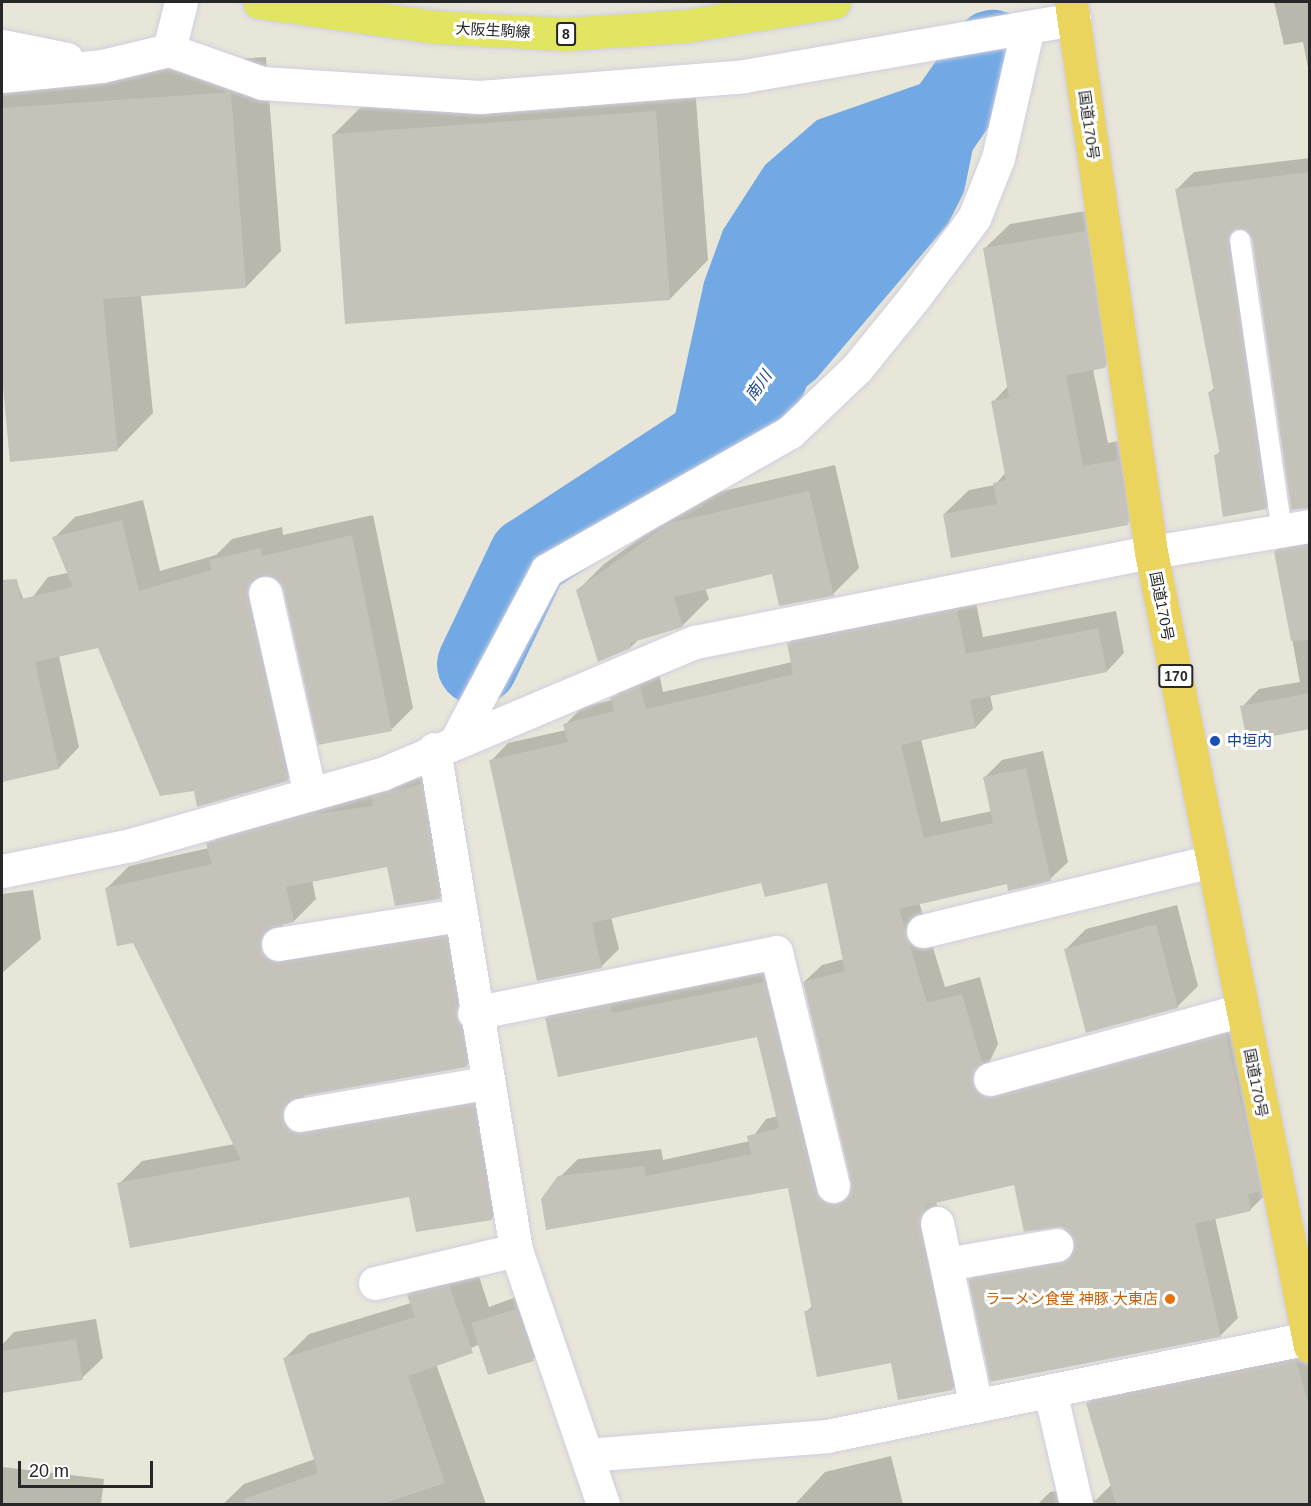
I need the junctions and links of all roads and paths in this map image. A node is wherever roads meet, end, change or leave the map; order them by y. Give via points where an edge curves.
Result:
1 (181, 2) edge
2 (259, 2) edge
3 (834, 2) edge
4 (1072, 10) edge
5 (1028, 27) junction
6 (2, 46) edge
7 (169, 50) junction
8 (102, 66) junction
9 (2, 76) edge
10 (1240, 240) dead end
11 (1296, 529) edge
12 (1151, 552) junction
13 (265, 592) dead end
14 (445, 744) junction
15 (310, 794) junction
16 (1213, 861) junction
17 (2, 872) edge
18 (459, 915) junction
19 (923, 931) dead end
20 (278, 944) dead end
21 (1242, 1010) junction
22 (474, 1013) junction
23 (990, 1080) dead end
24 (485, 1083) junction
25 (300, 1115) dead end
26 (833, 1186) dead end
27 (937, 1223) dead end
28 (1056, 1245) dead end
29 (516, 1250) junction
30 (946, 1264) junction
31 (375, 1283) dead end
32 (1309, 1341) edge
33 (1050, 1391) junction
34 (976, 1406) junction
35 (587, 1455) junction
36 (603, 1504) edge
37 (1076, 1504) edge

1 - 7 street
2 - 3 main road, 大阪生駒線 / 8 via 435,27 565,34 686,26
4 - 5 street
4 - 12 highway, 国道170号 / 170
5 - 7 street via 744,76 480,97 262,83
5 - 14 street via 998,159 974,218 857,369 790,432 547,570
6 - 8 street
7 - 8 street
8 - 9 street
10 - 11 lane
11 - 12 street
12 - 14 street via 695,642
12 - 16 highway, 国道170号 / 170
13 - 15 street
14 - 15 street via 382,774
14 - 18 street
15 - 17 street via 131,845
16 - 19 street
16 - 21 highway, 国道170号 / 170
18 - 20 street
18 - 22 street
21 - 23 street
21 - 32 highway, 国道170号 / 170
22 - 24 street
22 - 26 street via 776,952
24 - 25 street
24 - 29 street
27 - 30 street
28 - 30 street
29 - 31 street
29 - 35 street
30 - 34 street
32 - 33 street
33 - 34 street
33 - 37 street
34 - 35 street via 826,1436
35 - 36 street

